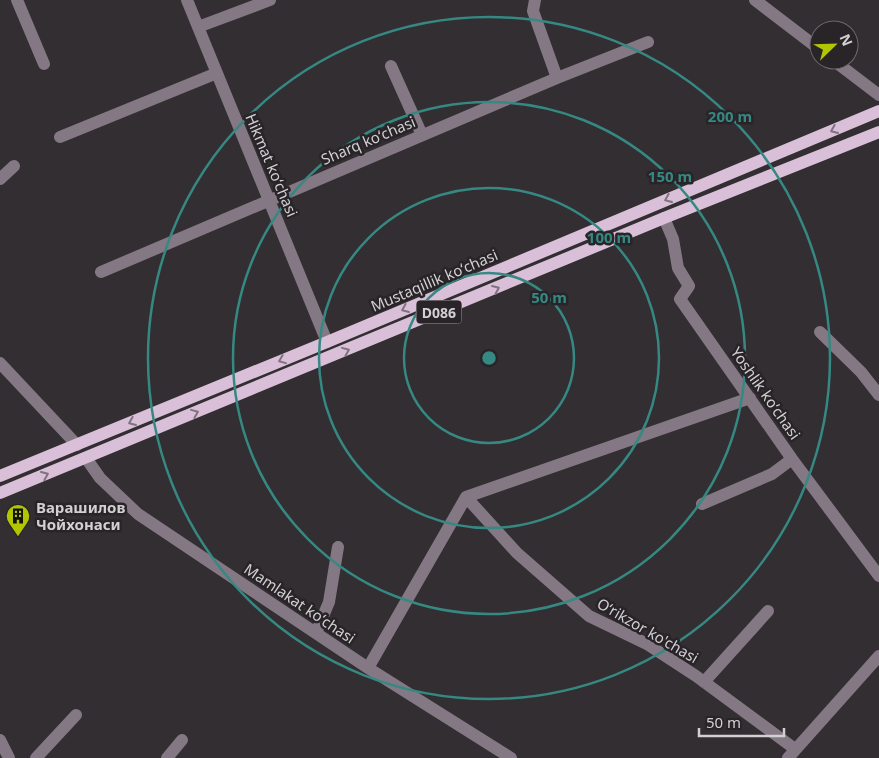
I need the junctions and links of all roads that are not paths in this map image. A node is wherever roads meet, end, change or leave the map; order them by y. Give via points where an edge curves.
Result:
1 (16, 0) edge
2 (187, 0) edge
3 (270, 0) edge
4 (535, 0) edge
5 (755, 0) edge
6 (198, 27) junction
7 (809, 41) edge
8 (648, 42) dead end
9 (44, 64) dead end
10 (391, 66) dead end
11 (846, 70) edge
12 (217, 73) junction
13 (557, 78) junction
14 (879, 95) edge
15 (879, 111) edge
16 (879, 132) edge
17 (422, 136) junction
18 (60, 137) dead end
19 (14, 166) dead end
20 (0, 179) edge
21 (269, 199) junction
22 (664, 218) junction
23 (101, 272) dead end
24 (820, 332) dead end
25 (327, 342) junction
26 (0, 363) edge
27 (879, 396) edge
28 (750, 398) junction
29 (77, 445) junction
30 (86, 458) junction
31 (792, 459) junction
32 (0, 476) edge
33 (0, 494) edge
34 (466, 497) junction
35 (702, 504) dead end
36 (338, 548) dead end
37 (879, 576) edge
38 (768, 611) dead end
39 (316, 633) junction
40 (879, 656) edge
41 (368, 668) junction
42 (704, 682) junction
43 (76, 715) dead end
44 (0, 740) edge
45 (182, 740) dead end
46 (792, 754) edge
47 (9, 758) edge
48 (36, 758) edge
49 (167, 758) edge
50 (511, 758) edge

1 - 9 street
2 - 6 street, Hikmat koʻchasi
3 - 6 street
4 - 13 street via 533,11
5 - 7 street
6 - 12 street, Hikmat koʻchasi
8 - 13 street, Sharq koʻchasi
10 - 17 street
11 - 14 street
12 - 18 street
12 - 21 street, Hikmat koʻchasi
13 - 17 street, Sharq koʻchasi
15 -> 25 main road, Mustaqillik koʻchasi / D086
16 - 22 main road, Mustaqillik koʻchasi / D086
17 - 21 street, Sharq koʻchasi
19 - 20 street
21 - 23 street, Sharq koʻchasi
21 - 25 street, Hikmat koʻchasi
22 - 28 street, Yoshlik koʻchasi via 673,239 678,268 689,286 680,299
30 -> 22 main road, Mustaqillik koʻchasi / D086
24 - 27 street via 861,372
25 -> 29 main road, Mustaqillik koʻchasi / D086
26 - 29 street
28 - 31 street, Yoshlik koʻchasi
28 - 34 street
29 - 32 main road, Mustaqillik koʻchasi / D086
33 -> 30 main road, Mustaqillik koʻchasi / D086
30 - 39 street, Mamlakat koʻchasi via 100,478 138,514
31 - 35 street via 772,474
31 - 37 street, Yoshlik koʻchasi
34 - 41 street
34 - 42 street, Oʻrikzor ko'chasi via 517,554 589,616 647,644
36 - 39 street via 328,602
38 - 42 street
39 - 41 street, Mamlakat koʻchasi
40 - 46 street
41 - 50 street, Mamlakat koʻchasi
42 - 46 street, Oʻrikzor ko'chasi
43 - 48 street
44 - 47 street
45 - 49 street

